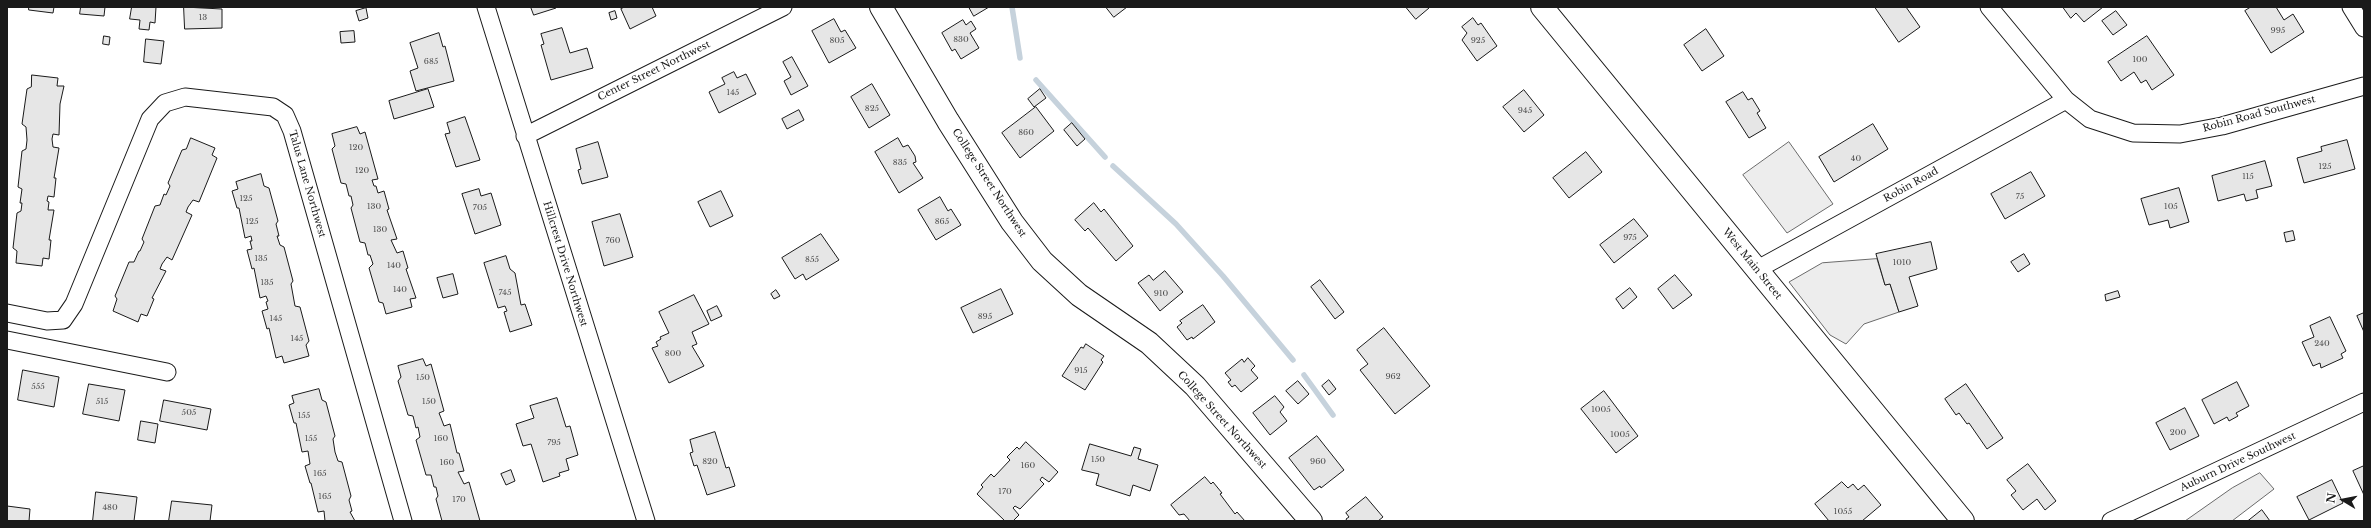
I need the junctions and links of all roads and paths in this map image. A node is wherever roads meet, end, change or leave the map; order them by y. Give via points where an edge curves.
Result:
1 (486, 7) edge
2 (783, 7) edge
3 (881, 7) edge
4 (1542, 7) edge
5 (1989, 7) edge
6 (2351, 7) edge
7 (2364, 28) edge
8 (2364, 86) edge
9 (2066, 100) junction
10 (525, 136) junction
11 (1756, 270) junction
12 (7, 313) edge
13 (7, 340) edge
14 (167, 372) dead end
15 (2364, 402) edge
16 (403, 521) edge
17 (646, 521) edge
18 (1311, 521) edge
19 (1963, 521) edge
20 (2111, 521) edge

1 - 10 street, Hillcrest Drive Northwest
2 - 10 street, Center Street Northwest
3 - 18 street, College Street Northwest via 1012,222 1042,261 1079,295 1149,343 1194,386
4 - 11 street, West Main Street
5 - 9 street, Robin Road Southwest
6 - 7 street
8 - 9 street, Robin Road Southwest via 2222,126 2180,134 2133,133 2090,119
9 - 11 street, Robin Road
10 - 17 street, Hillcrest Drive Northwest
11 - 19 street, West Main Street
12 - 16 street, Talus Lane Northwest via 47,321 63,320 74,304 150,119 165,103 185,97 273,107 285,115 292,131
13 - 14 street
15 - 20 street, Auburn Drive Southwest

